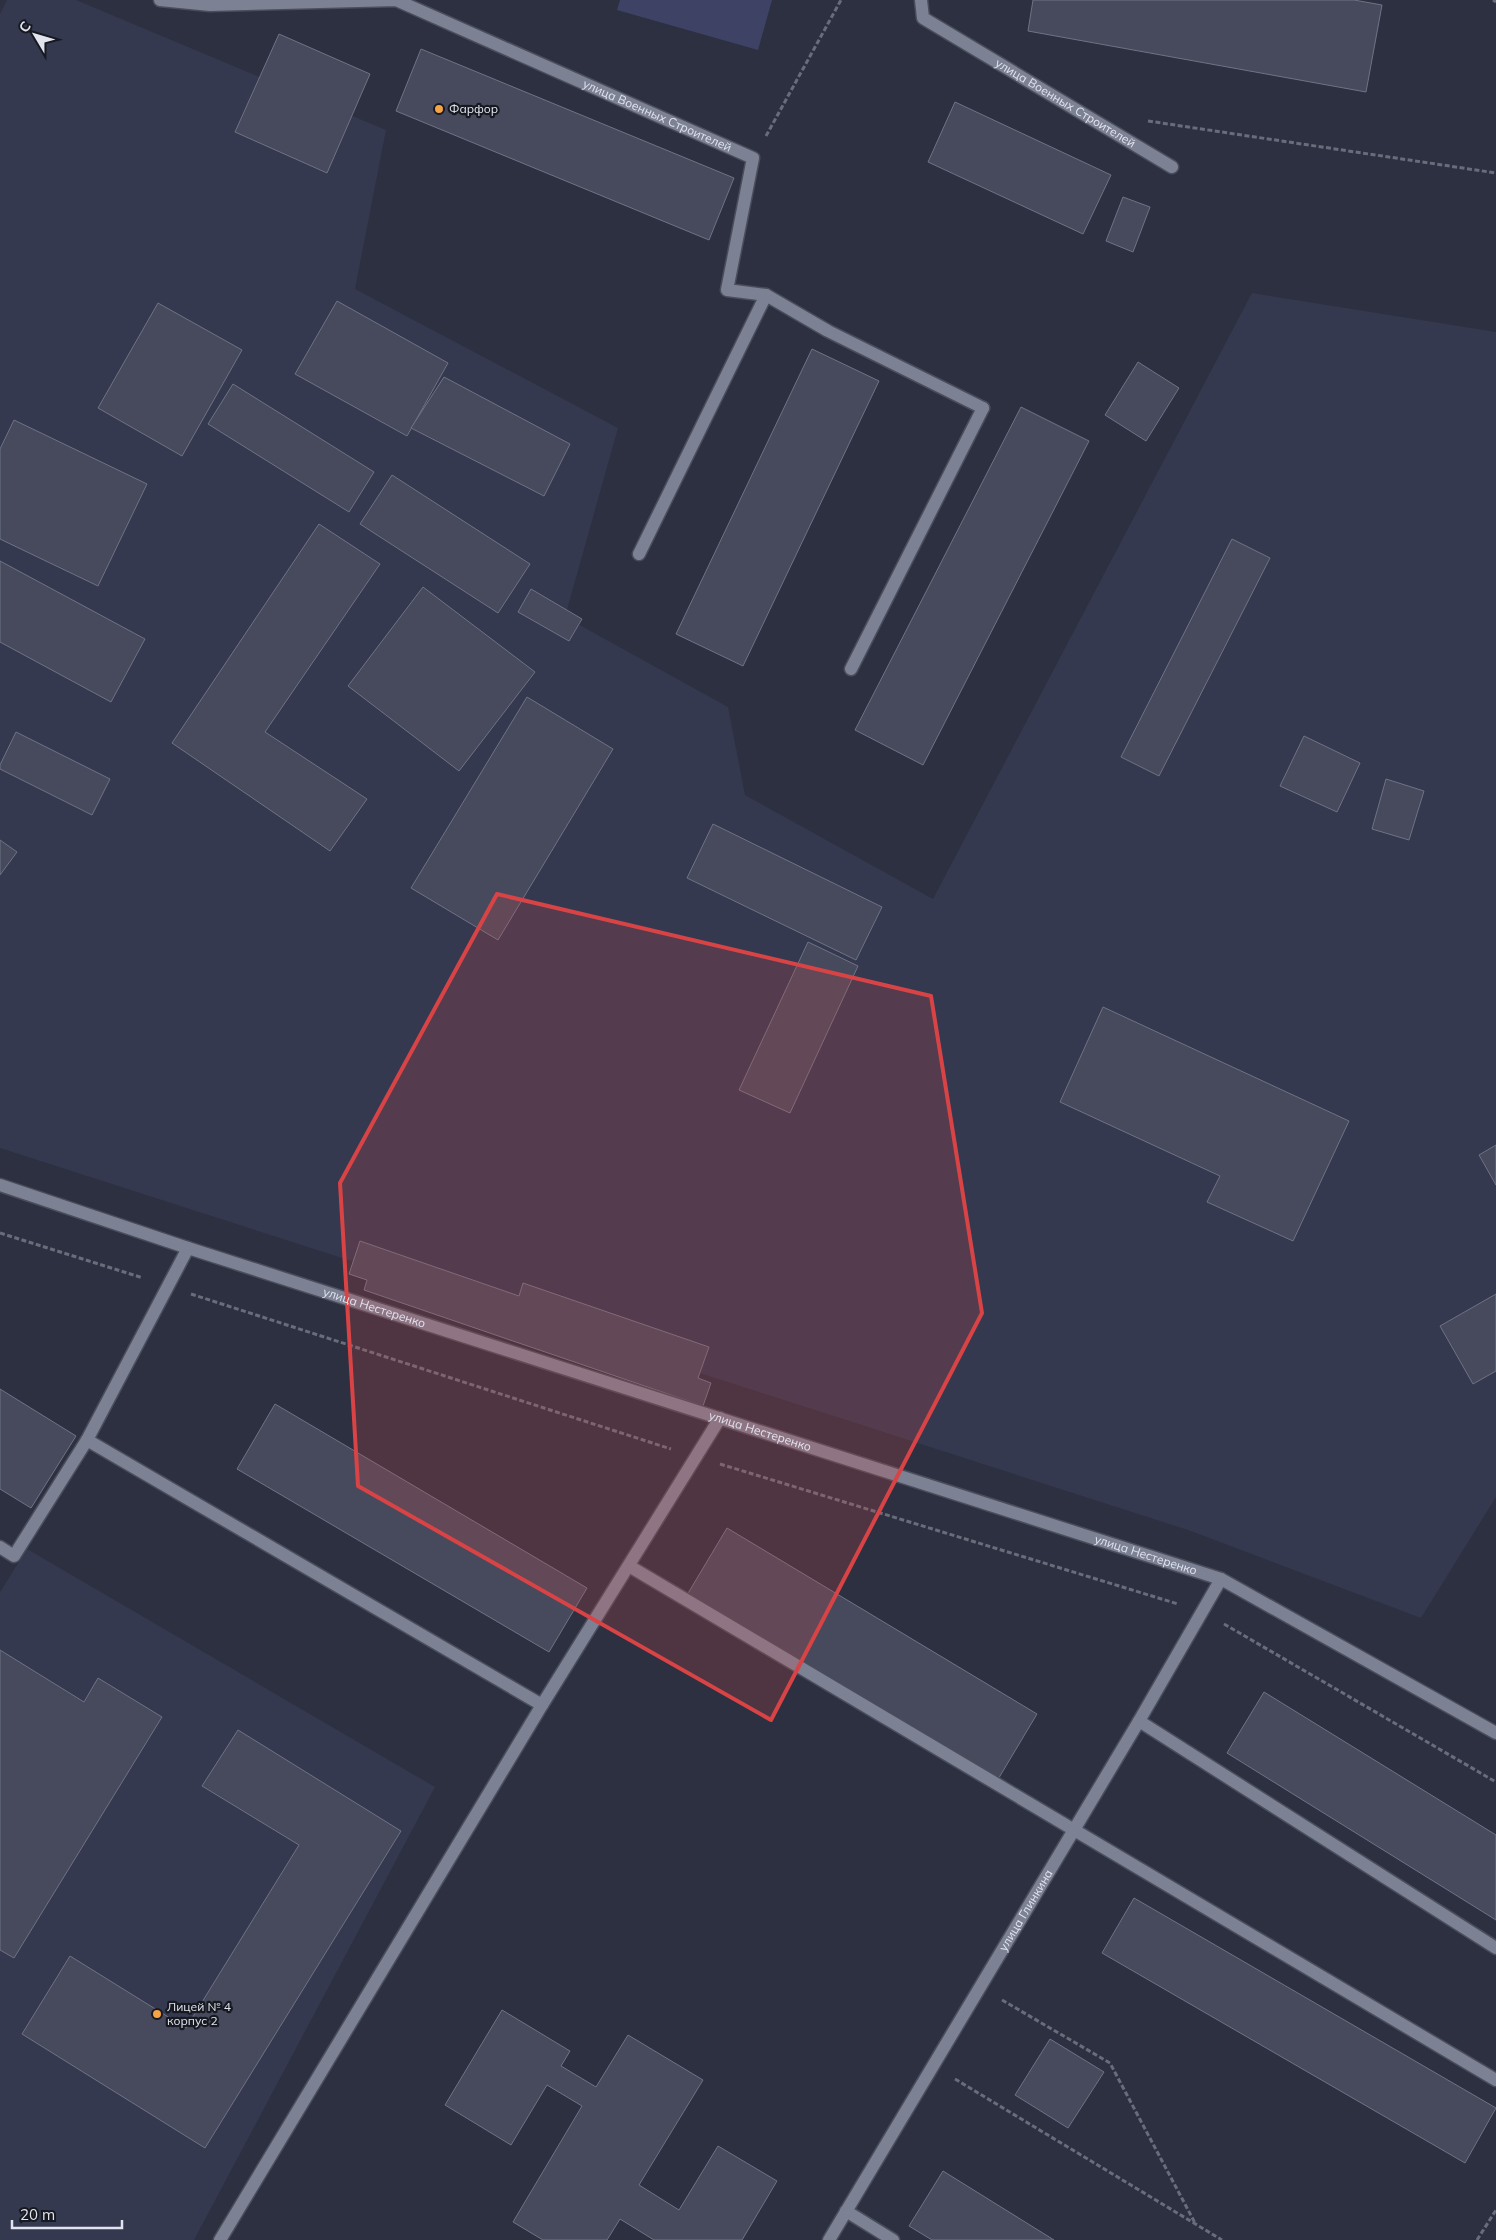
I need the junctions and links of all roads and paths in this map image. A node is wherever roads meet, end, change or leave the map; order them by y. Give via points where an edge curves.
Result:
1 (160, 0) edge
2 (841, 0) edge
3 (921, 0) edge
4 (1146, 121) dead end
5 (753, 158) junction
6 (1172, 167) dead end
7 (1496, 174) edge
8 (766, 295) junction
9 (639, 554) dead end
10 (851, 669) dead end
11 (0, 1185) edge
12 (0, 1233) edge
13 (188, 1248) junction
14 (168, 1287) junction
15 (720, 1418) junction
16 (87, 1440) junction
17 (696, 1457) junction
18 (0, 1547) edge
19 (629, 1566) junction
20 (1221, 1579) junction
21 (1202, 1611) junction
22 (542, 1705) junction
23 (1139, 1721) junction
24 (1496, 1733) edge
25 (1496, 1782) edge
26 (1074, 1828) junction
27 (1496, 1948) edge
28 (980, 1986) junction
29 (933, 2065) junction
30 (1496, 2080) edge
31 (1496, 2210) edge
32 (846, 2211) junction
33 (1195, 2224) junction
34 (220, 2240) edge
35 (829, 2240) edge
36 (893, 2240) edge
37 (1222, 2240) edge
38 (1478, 2240) edge

1 - 5 street, улица Военных Строителей via 210,5 396,0
2 - 5 path
3 - 6 street, улица Военных Строителей via 923,18
4 - 7 path
5 - 8 street via 727,290
8 - 9 street
8 - 10 street via 828,331 983,408
11 - 13 street, улица Нестеренко
12 - 14 path
13 - 14 street
13 - 15 street, улица Нестеренко
14 - 16 street
14 - 17 path
15 - 17 street
15 - 20 street, улица Нестеренко
16 - 18 street via 14,1556
16 - 22 street
17 - 19 street
17 - 21 path
19 - 22 street
19 - 26 street
20 - 21 street, улица Глинкина
20 - 24 street, улица Нестеренко
21 - 23 street, улица Глинкина
21 - 25 path
22 - 34 street
23 - 26 street, улица Глинкина
23 - 27 street
26 - 28 street, улица Глинкина
26 - 30 street
28 - 29 street, улица Глинкина
28 - 33 path via 1110,2063
29 - 32 street, улица Глинкина
29 - 33 path
31 - 38 path
32 - 35 street, улица Глинкина
32 - 36 street
33 - 37 path

